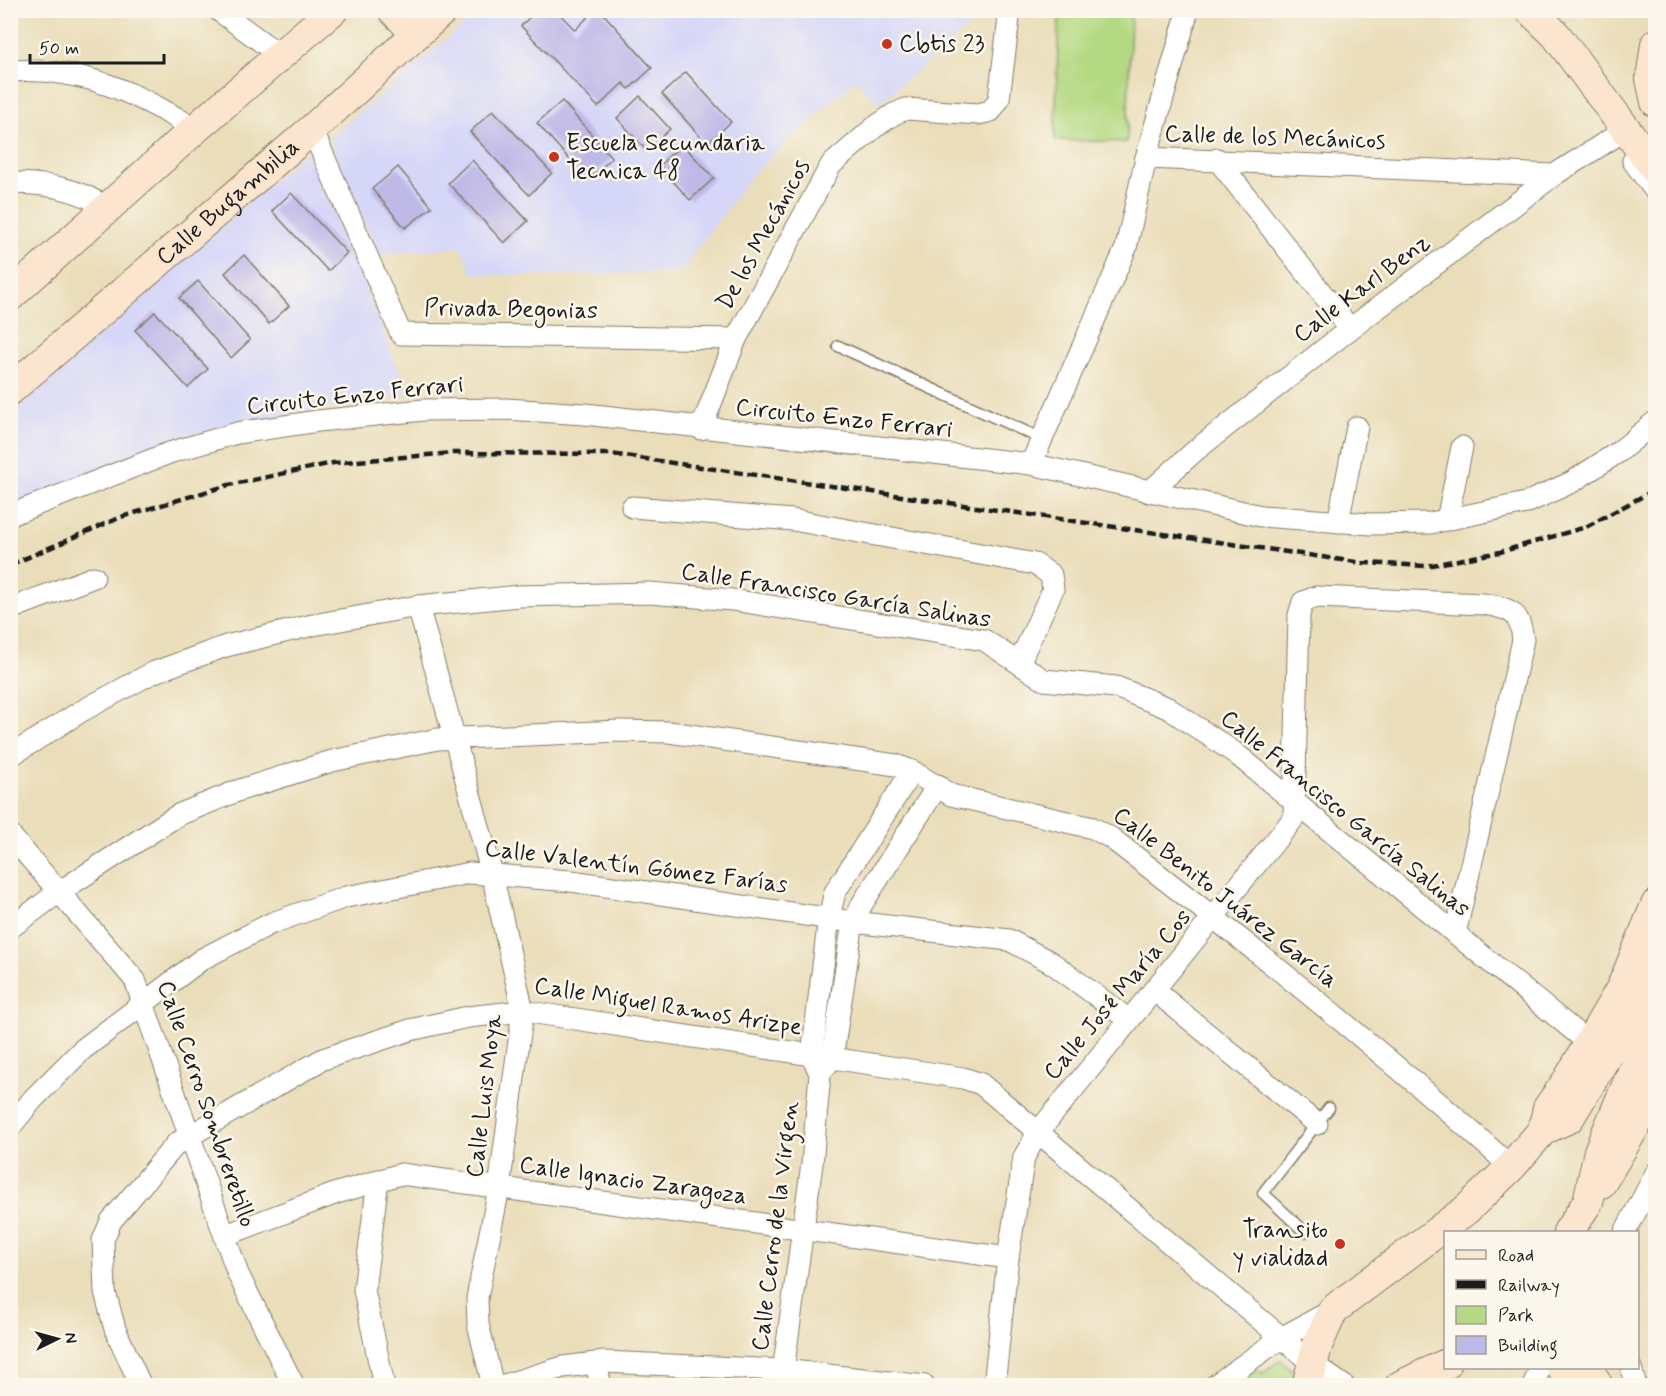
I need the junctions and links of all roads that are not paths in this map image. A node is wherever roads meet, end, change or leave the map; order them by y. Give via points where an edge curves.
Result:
1 (218, 10) edge
2 (333, 10) edge
3 (393, 10) edge
4 (1010, 10) edge
5 (1188, 10) edge
6 (1530, 10) edge
7 (1556, 10) edge
8 (442, 11) edge
9 (416, 33) junction
10 (1656, 44) edge
11 (281, 56) junction
12 (10, 71) edge
13 (1584, 72) junction
14 (1656, 102) edge
15 (195, 129) junction
16 (309, 132) junction
17 (1614, 136) junction
18 (1656, 140) edge
19 (1146, 158) junction
20 (1217, 159) junction
21 (1656, 170) edge
22 (1554, 175) junction
23 (10, 183) edge
24 (1656, 192) edge
25 (109, 210) junction
26 (10, 296) edge
27 (1350, 329) junction
28 (736, 339) junction
29 (838, 346) dead end
30 (10, 390) edge
31 (1656, 421) edge
32 (1357, 427) dead end
33 (701, 429) junction
34 (1042, 439) junction
35 (1462, 447) dead end
36 (1031, 464) junction
37 (1149, 492) junction
38 (632, 507) dead end
39 (10, 516) edge
40 (1447, 520) junction
41 (1338, 522) junction
42 (94, 577) dead end
43 (418, 606) junction
44 (10, 609) edge
45 (1019, 663) junction
46 (455, 741) junction
47 (10, 756) edge
48 (912, 771) junction
49 (938, 785) junction
50 (1294, 799) junction
51 (10, 836) edge
52 (492, 874) junction
53 (59, 892) junction
54 (1656, 905) edge
55 (829, 917) junction
56 (1215, 918) junction
57 (853, 922) junction
58 (10, 928) edge
59 (1455, 934) junction
60 (1656, 973) edge
61 (1154, 990) junction
62 (142, 1002) junction
63 (523, 1011) junction
64 (1656, 1017) edge
65 (1130, 1020) junction
66 (1590, 1044) junction
67 (822, 1062) junction
68 (1656, 1083) edge
69 (1323, 1116) joint
70 (10, 1127) edge
71 (1543, 1130) junction
72 (1039, 1131) junction
73 (191, 1136) junction
74 (1511, 1167) junction
75 (1656, 1173) edge
76 (378, 1180) junction
77 (499, 1188) junction
78 (1588, 1202) junction
79 (803, 1231) junction
80 (1569, 1231) edge
81 (1581, 1231) edge
82 (1626, 1231) edge
83 (1305, 1232) dead end
84 (226, 1235) junction
85 (1008, 1258) junction
86 (1333, 1310) junction
87 (1281, 1338) junction
88 (596, 1363) junction
89 (1444, 1365) edge
90 (1589, 1369) edge
91 (1631, 1369) edge
92 (1310, 1376) edge
93 (1544, 1376) edge
94 (782, 1378) edge
95 (141, 1386) edge
96 (294, 1386) edge
97 (384, 1386) edge
98 (493, 1386) edge
99 (501, 1386) edge
100 (601, 1386) edge
101 (925, 1386) edge
102 (994, 1386) edge
103 (1214, 1386) edge
104 (1344, 1386) edge
105 (1400, 1386) edge
106 (1573, 1386) edge
107 (1598, 1386) edge
108 (1636, 1386) edge

1 - 11 street
2 - 11 main road
3 - 9 main road
4 - 28 street, De los Mecánicos via 999,99 991,111 978,114 906,109 875,127 831,165
5 - 19 street, Calle de los Mecánicos
6 - 13 main road via 1548,25
7 - 18 main road
8 - 9 main road, Calle Bugambilia
9 - 16 main road, Calle Bugambilia
10 - 14 main road via 1651,79
11 - 15 main road
12 - 15 street via 61,72 111,84 150,101
13 - 17 street via 1596,112
13 - 21 main road
15 - 25 main road
16 - 28 street, Privada Begonias via 318,143 401,334
16 - 30 main road, Calle Bugambilia
17 - 22 street, Calle Karl Benz
17 - 24 street
19 - 20 street, Calle de los Mecánicos
19 - 34 street via 1126,248
20 - 22 street, Calle de los Mecánicos
20 - 27 street
22 - 27 street, Calle Karl Benz
23 - 25 street via 35,183 93,197
25 - 26 main road
27 - 37 street, Calle Karl Benz via 1196,450
28 - 33 street, De los Mecánicos
29 - 34 lane
31 - 40 street, Circuito Enzo Ferrari via 1620,451 1545,495 1526,503
32 - 41 street
33 - 36 street, Circuito Enzo Ferrari
33 - 39 street, Circuito Enzo Ferrari via 585,414 506,409 423,410 318,421 237,434 169,453
34 - 36 street
35 - 40 street
36 - 37 street, Circuito Enzo Ferrari
37 - 41 street, Circuito Enzo Ferrari via 1261,516
38 - 45 street via 793,520 1035,564 1051,574 1053,589
40 - 41 street, Circuito Enzo Ferrari
42 - 44 street
43 - 45 street, Calle Francisco García Salinas via 519,596 621,592 732,600 984,640
43 - 46 street, Calle Luis Moya
43 - 47 street, Calle Francisco García Salinas via 226,646 152,672
45 - 50 street, Calle Francisco García Salinas via 1044,680 1116,687 1168,708
46 - 48 street, Calle Benito Juárez García via 620,731 669,732 896,765
46 - 52 street, Calle Luis Moya
46 - 53 street, Calle Benito Juárez García via 438,739 332,761 237,790 178,815
48 - 49 street, Calle Benito Juárez García
48 - 55 street via 835,892
49 - 56 street, Calle Benito Juárez García via 951,795 1093,828
49 - 57 street
50 - 56 street, Calle José María Cos via 1294,818
50 - 59 street, Calle Francisco García Salinas
50 - 59 street, Calle José María Cos via 1299,615 1304,602 1316,597 1484,604 1509,609 1521,624 1523,640
51 - 53 street, Calle Cerro Sombreretillo
52 - 55 street, Calle Valentín Gómez Farías via 571,881
52 - 62 street, Calle Valentín Gómez Farías via 470,873 392,887 309,909 202,959
52 - 63 street, Calle Luis Moya
53 - 58 street, Calle Benito Juárez García
53 - 62 street, Calle Cerro Sombreretillo via 135,980
54 - 66 main road via 1622,987
55 - 57 street, Calle Valentín Gómez Farías
55 - 67 street
56 - 61 street, Calle José María Cos
56 - 74 street, Calle Benito Juárez García via 1420,1084
57 - 65 street, Calle Valentín Gómez Farías via 1009,940 1052,963
57 - 67 street
59 - 66 street, Calle Francisco García Salinas
60 - 71 main road via 1569,1118
61 - 65 street, Calle José María Cos
61 - 69 street
62 - 70 street, Calle Valentín Gómez Farías via 82,1050
62 - 73 street, Calle Cerro Sombreretillo
63 - 67 street, Calle Miguel Ramos Arizpe
63 - 73 street, Calle Miguel Ramos Arizpe via 468,1017 410,1030 323,1059
63 - 77 street, Calle Luis Moya
64 - 78 main road via 1599,1151
65 - 72 street, Calle José María Cos
66 - 71 main road via 1548,1108
67 - 72 street, Calle Miguel Ramos Arizpe via 963,1078 992,1091
67 - 79 street, Calle Cerro de la Virgen
68 - 78 main road via 1618,1158
69 - 83 lane via 1263,1193
71 - 74 main road
72 - 85 street, Calle José María Cos via 1024,1157
72 - 87 street, Calle Miguel Ramos Arizpe
73 - 84 street, Calle Cerro Sombreretillo
73 - 95 street, Calle Miguel Ramos Arizpe via 177,1143 134,1191 111,1221 103,1240 105,1292 115,1329
74 - 86 main road via 1466,1210
75 - 82 street
76 - 77 street, Calle Ignacio Zaragoza via 417,1174
76 - 84 street, Calle Ignacio Zaragoza
76 - 97 street via 364,1290
77 - 79 street, Calle Ignacio Zaragoza
77 - 98 street, Calle Luis Moya via 477,1298 478,1324
78 - 80 main road
78 - 81 main road
79 - 85 street, Calle Ignacio Zaragoza
79 - 94 street, Calle Cerro de la Virgen
84 - 96 street, Calle Cerro Sombreretillo via 238,1274
85 - 102 street, Calle José María Cos
86 - 87 street
86 - 92 main road via 1317,1346
87 - 92 street, Calle Miguel Ramos Arizpe
87 - 103 street
88 - 94 street
88 - 99 street via 563,1367
88 - 100 street
89 - 105 main road
90 - 107 main road
91 - 108 street
92 - 104 street, Calle Miguel Ramos Arizpe
93 - 106 main road
94 - 101 street

